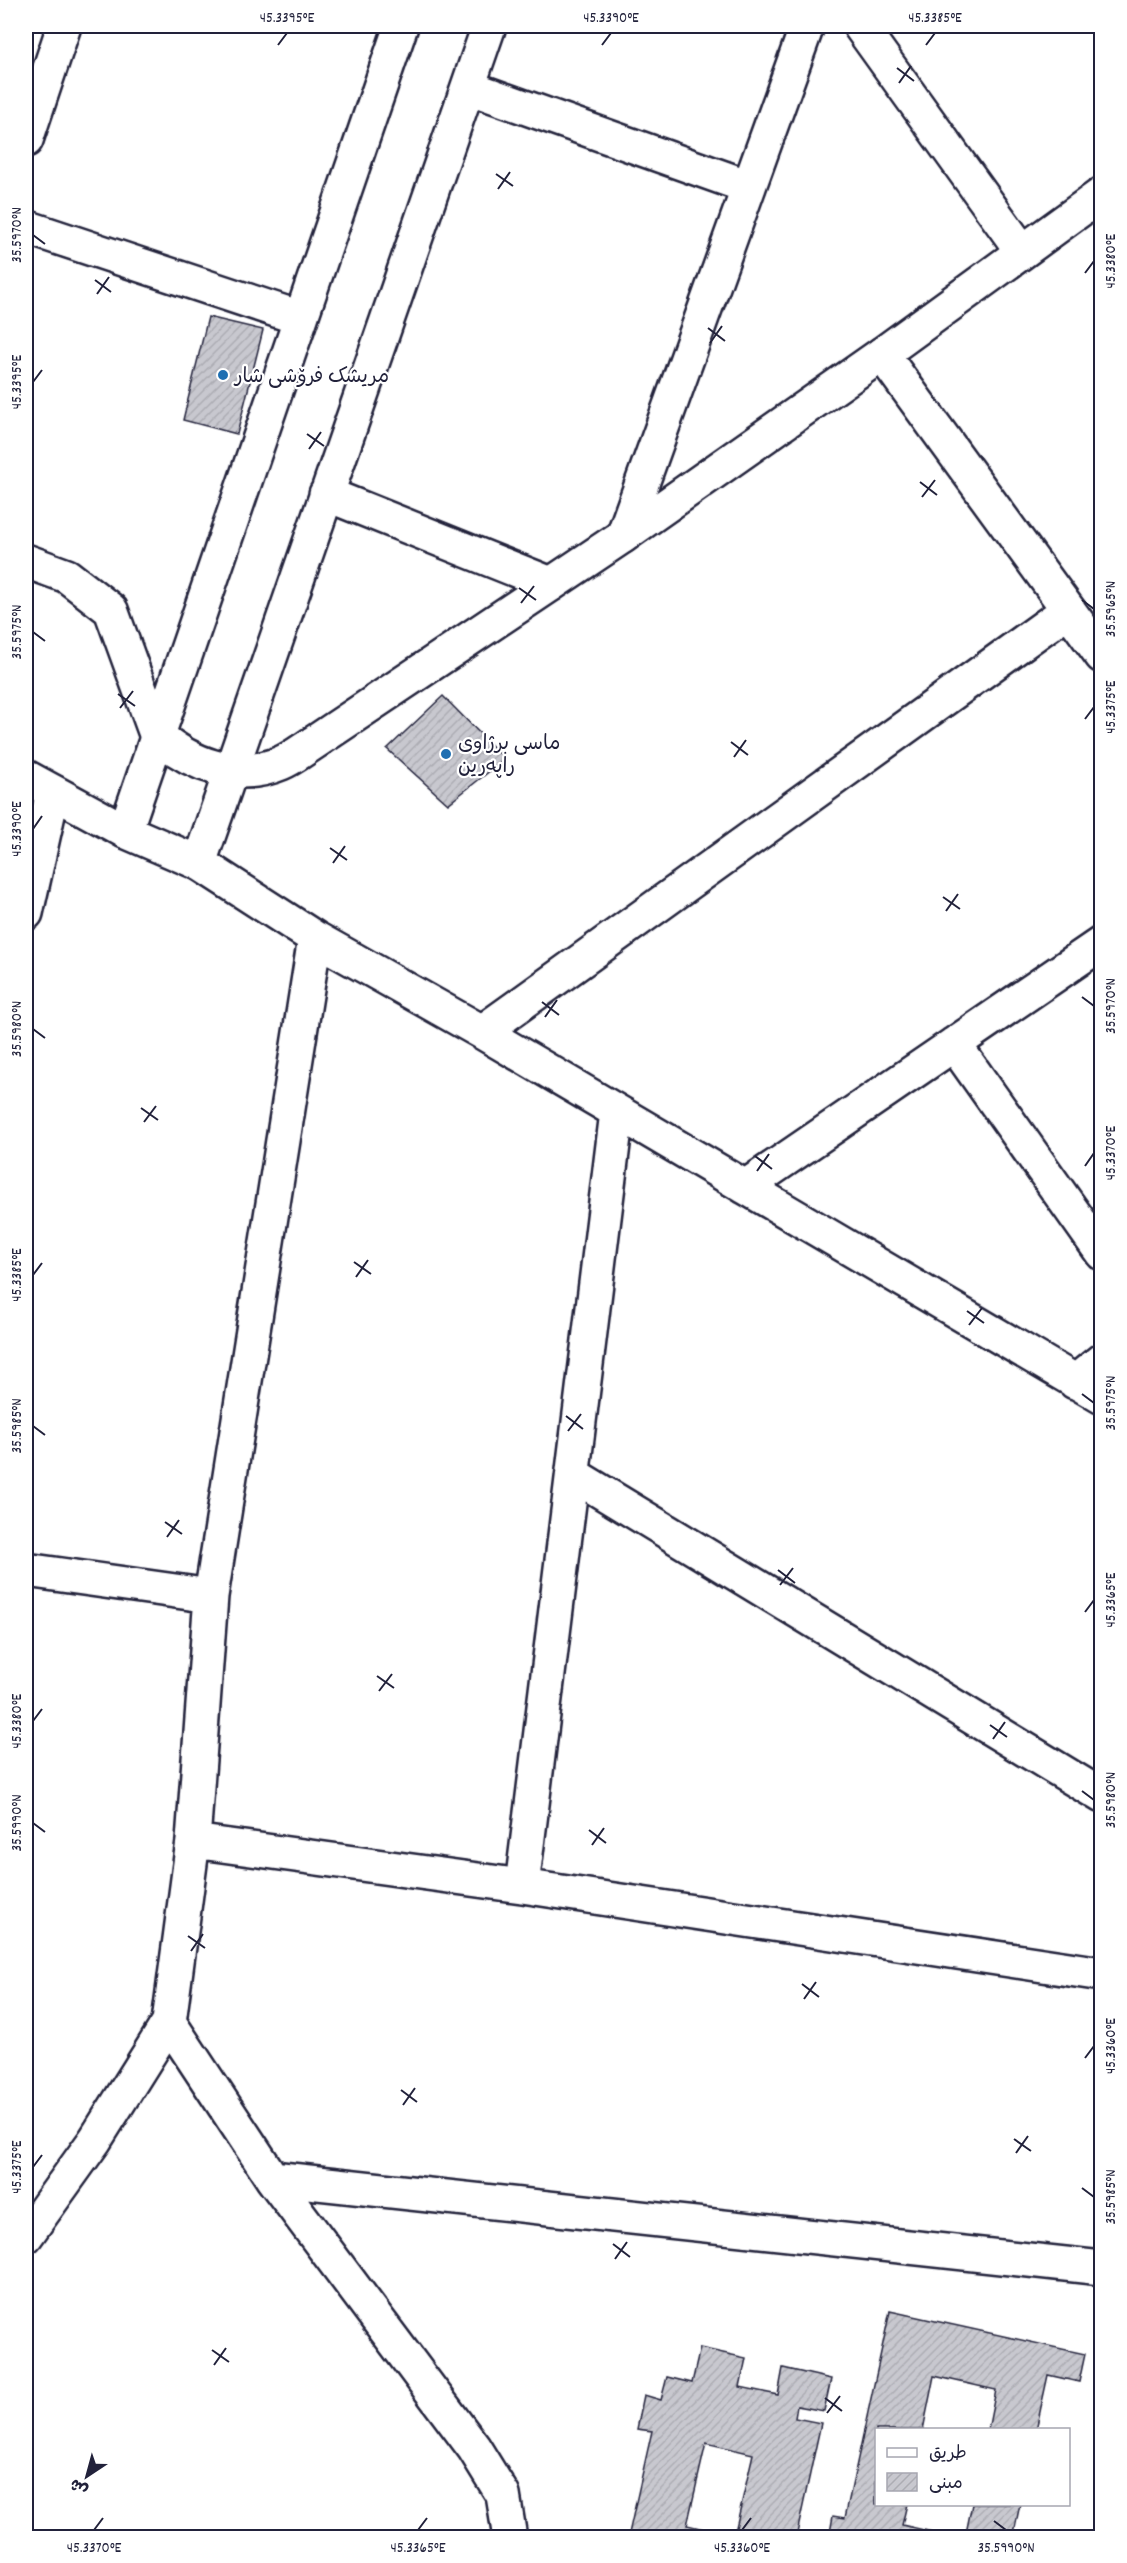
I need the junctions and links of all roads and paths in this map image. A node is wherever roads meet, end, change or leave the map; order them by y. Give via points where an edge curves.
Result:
1 (64, 26) edge
2 (401, 26) edge
3 (489, 26) edge
4 (807, 26) edge
5 (860, 26) edge
6 (468, 87) junction
7 (26, 140) edge
8 (749, 187) junction
9 (1101, 194) edge
10 (26, 227) edge
11 (1023, 251) junction
12 (300, 318) junction
13 (882, 354) junction
14 (326, 494) junction
15 (623, 536) junction
16 (26, 561) edge
17 (551, 584) junction
18 (1068, 610) junction
19 (1101, 656) edge
20 (156, 735) junction
21 (232, 771) junction
22 (39, 784) edge
23 (125, 831) junction
24 (199, 863) junction
25 (26, 913) edge
26 (315, 938) junction
27 (1101, 943) edge
28 (482, 1032) junction
29 (954, 1044) junction
30 (617, 1112) junction
31 (745, 1188) junction
32 (1101, 1253) edge
33 (1101, 1360) edge
34 (1088, 1389) edge
35 (574, 1475) junction
36 (26, 1570) edge
37 (211, 1596) junction
38 (1101, 1796) edge
39 (193, 1841) junction
40 (522, 1886) junction
41 (1101, 1974) edge
42 (169, 2022) junction
43 (272, 2178) junction
44 (26, 2236) edge
45 (1101, 2268) edge
46 (510, 2538) edge

1 - 7 street
2 - 12 street
3 - 6 street
4 - 8 street
5 - 11 street
6 - 8 street
6 - 14 street
8 - 15 street
9 - 11 street
10 - 12 street
11 - 13 street
12 - 20 street
13 - 15 street
13 - 18 street
14 - 17 street
14 - 21 street
15 - 17 street
16 - 20 street via 67,576 111,610
17 - 21 street via 300,752 281,763
18 - 19 street
18 - 28 street
20 - 21 street via 193,761
20 - 23 street
21 - 24 street
22 - 23 street
22 - 25 street
23 - 24 street
24 - 26 street
26 - 28 street
26 - 37 street
27 - 29 street
28 - 30 street
29 - 31 street
29 - 32 street
30 - 31 street
30 - 35 street
31 - 34 street
33 - 34 street
35 - 38 street
35 - 40 street
36 - 37 street
37 - 39 street
39 - 40 street
39 - 42 street
40 - 41 street
42 - 43 street
42 - 44 street via 95,2140
43 - 45 street
43 - 46 street via 474,2448 503,2495

